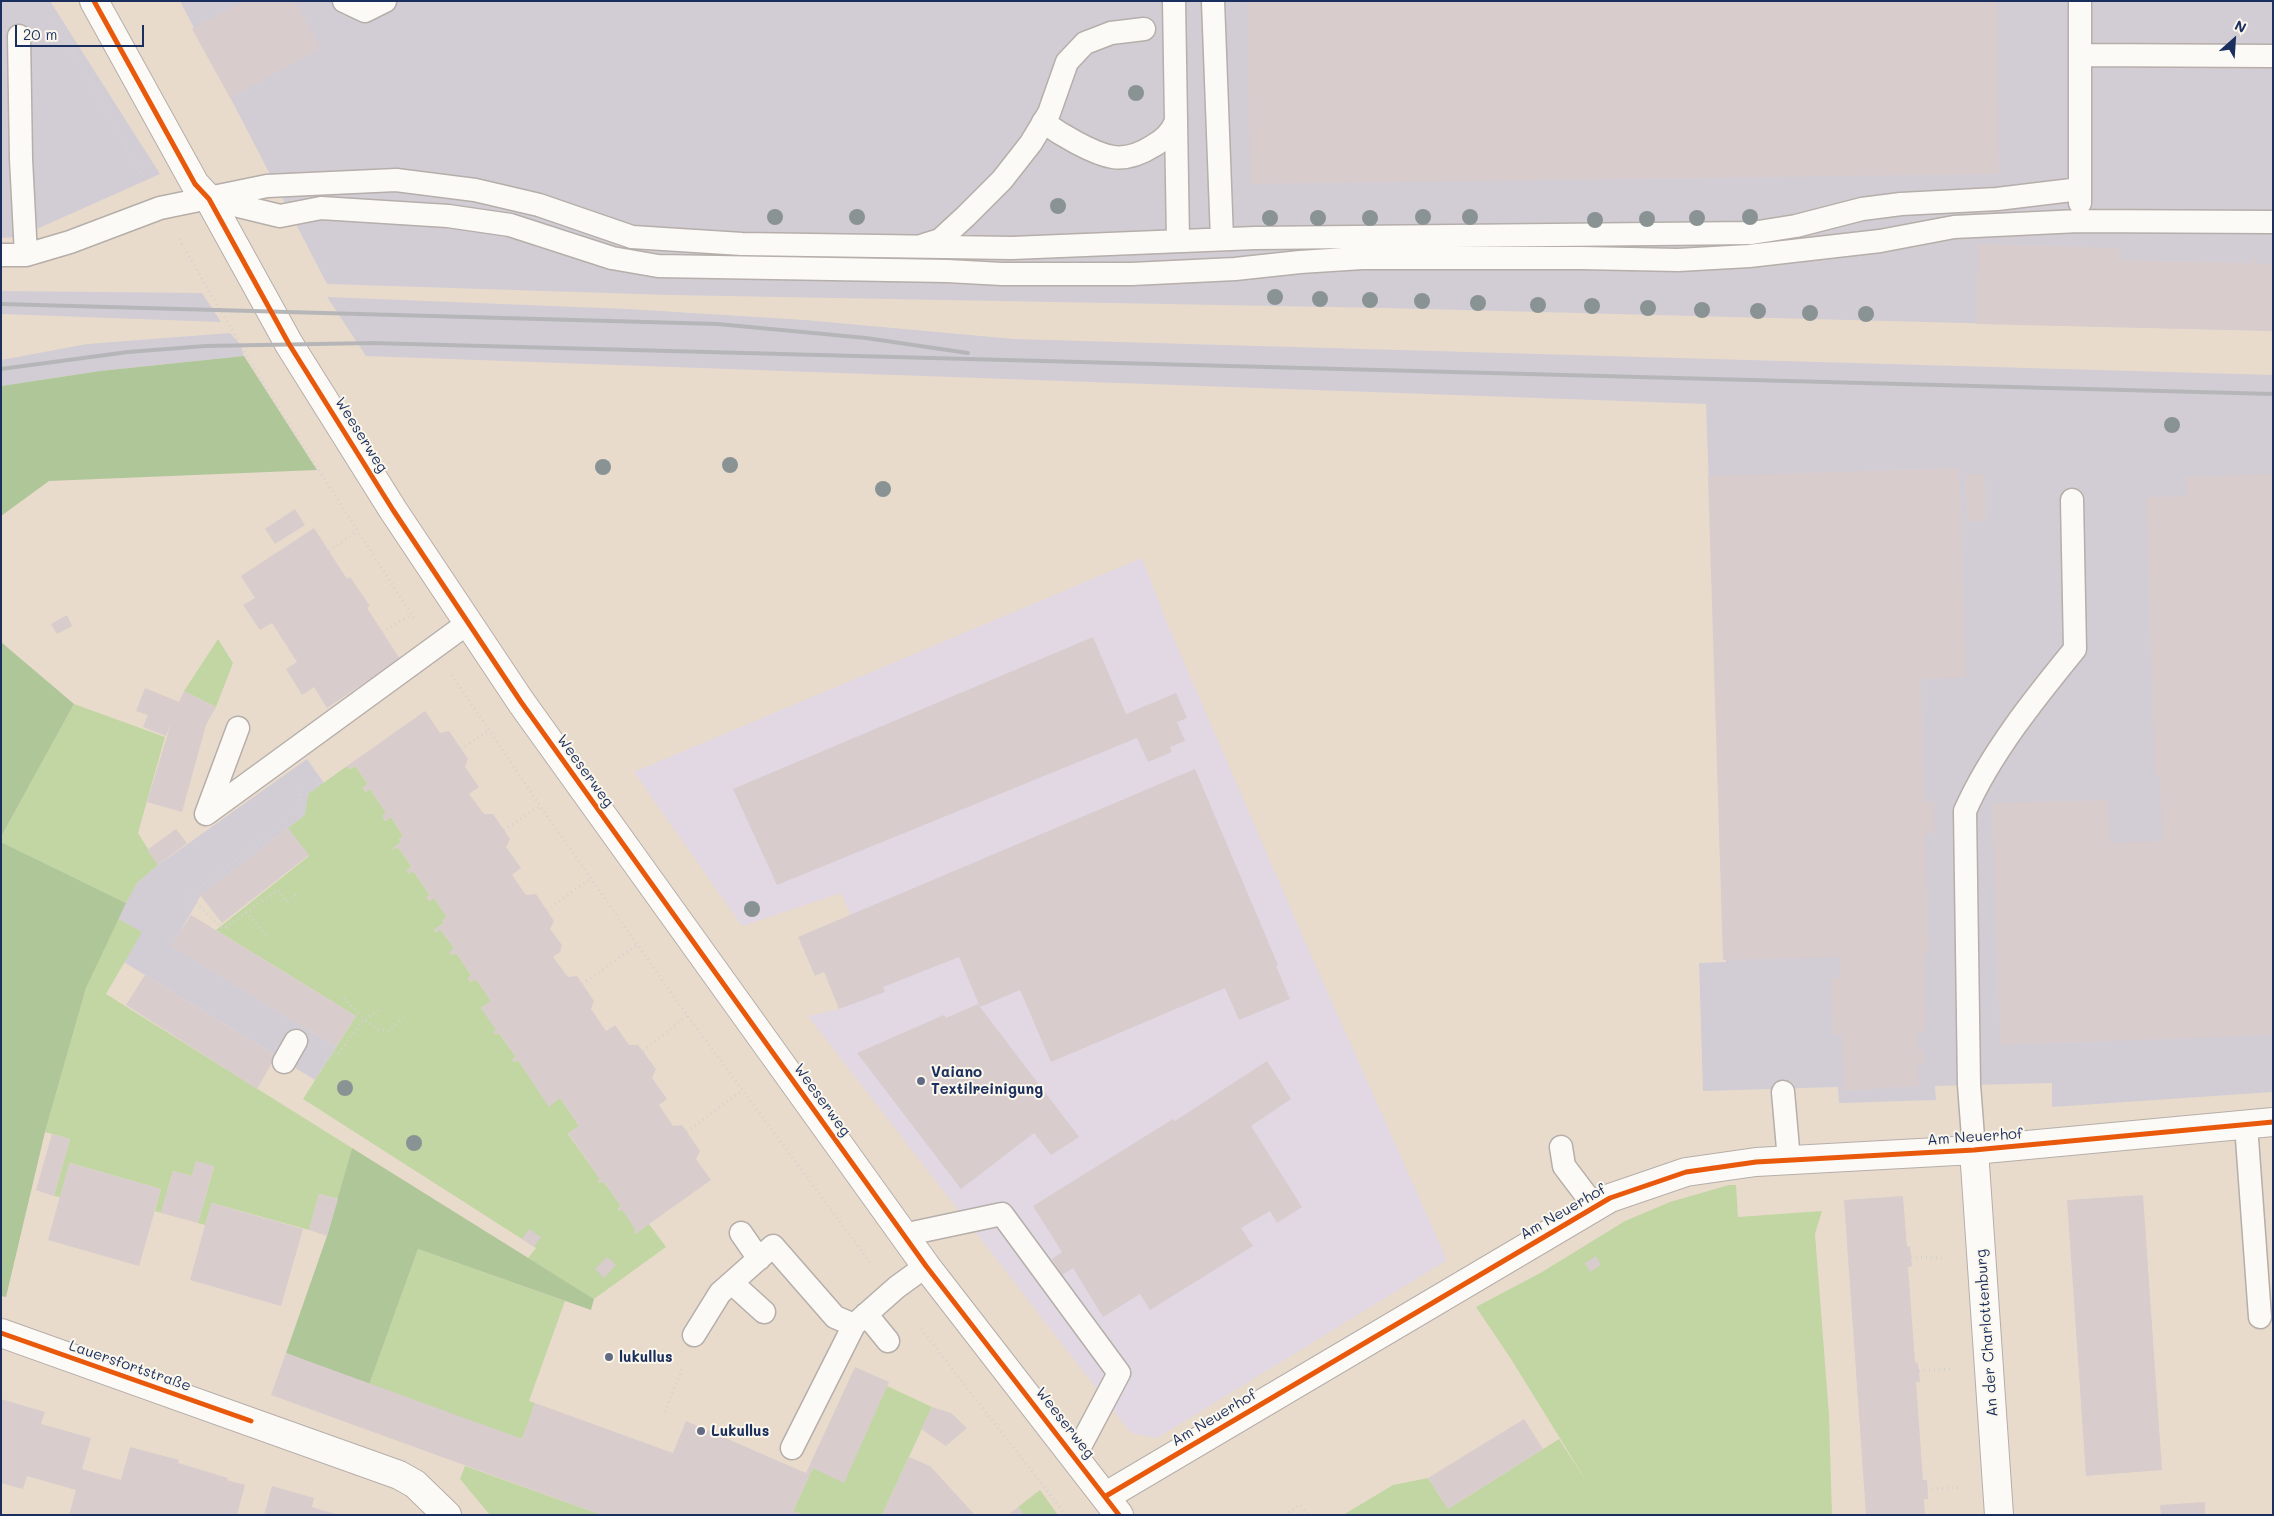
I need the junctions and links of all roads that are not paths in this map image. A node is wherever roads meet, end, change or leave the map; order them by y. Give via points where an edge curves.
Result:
1 (94, 1) edge
2 (344, 1) edge
3 (385, 1) edge
4 (1174, 1) edge
5 (1213, 1) edge
6 (2080, 1) edge
7 (1144, 29) dead end
8 (19, 36) dead end
9 (2080, 56) junction
10 (2273, 56) edge
11 (1176, 121) junction
12 (1044, 122) junction
13 (2080, 189) junction
14 (209, 199) junction
15 (2080, 221) junction
16 (2273, 222) edge
17 (1222, 239) junction
18 (1178, 241) junction
19 (920, 246) junction
20 (1, 255) edge
21 (26, 255) junction
22 (2072, 500) dead end
23 (468, 623) junction
24 (238, 728) dead end
25 (296, 1041) dead end
26 (284, 1062) dead end
27 (1783, 1092) dead end
28 (2273, 1122) edge
29 (2246, 1124) junction
30 (1561, 1147) dead end
31 (1974, 1150) junction
32 (1789, 1160) junction
33 (1595, 1207) junction
34 (741, 1234) dead end
35 (903, 1234) junction
36 (759, 1259) junction
37 (926, 1266) junction
38 (732, 1283) junction
39 (764, 1312) dead end
40 (2260, 1317) dead end
41 (860, 1320) junction
42 (1, 1334) edge
43 (694, 1336) road end
44 (888, 1341) dead end
45 (792, 1436) dead end
46 (1075, 1456) junction
47 (1112, 1506) edge
48 (447, 1515) edge
49 (1999, 1515) edge

1 - 14 street, Weeserweg via 195,184
2 - 3 lane via 365,11
4 - 11 lane
5 - 17 lane
6 - 9 lane
7 - 12 lane via 1111,33 1085,43 1067,62
8 - 21 lane
9 - 10 lane
9 - 13 lane
11 - 12 lane via 1162,141 1141,154 1113,157 1059,134
11 - 18 lane
12 - 19 lane via 1032,143 984,199 940,240
13 - 15 lane
13 - 17 lane via 1862,209 1752,233
14 - 15 lane via 280,216 321,208 457,217 510,225 612,258 658,266 1002,274 1187,273 1362,258 1678,260 1749,256 1880,241 1954,227
14 - 19 lane via 267,186 396,180 475,190 539,205 632,237 769,245
14 - 21 lane via 160,208
14 - 23 street, Weeserweg via 289,344
15 - 16 lane
17 - 18 lane
18 - 19 lane via 1026,247
20 - 21 lane
22 - 31 lane via 2075,649 1976,785 1965,811 1969,1086
23 - 24 lane via 206,814
23 - 35 street, Weeserweg via 520,702
25 - 26 lane
27 - 32 lane
28 - 29 street, Am Neuerhof
29 - 31 street, Am Neuerhof
29 - 40 lane
30 - 33 lane via 1564,1166
31 - 32 street, Am Neuerhof
31 - 49 street, An der Charlottenburg
32 - 33 street, Am Neuerhof via 1686,1172 1610,1198
33 - 47 street, Am Neuerhof
34 - 36 lane
35 - 37 street, Weeserweg
35 - 46 lane via 1002,1214 1119,1373
36 - 38 lane
36 - 41 lane via 773,1246 835,1317
37 - 41 lane via 897,1286
37 - 46 street, Weeserweg
38 - 39 lane
38 - 43 lane via 720,1293
41 - 44 lane
41 - 45 lane
42 - 48 street, Lauersfortstraße via 399,1475 415,1484
46 - 47 street, Weeserweg

